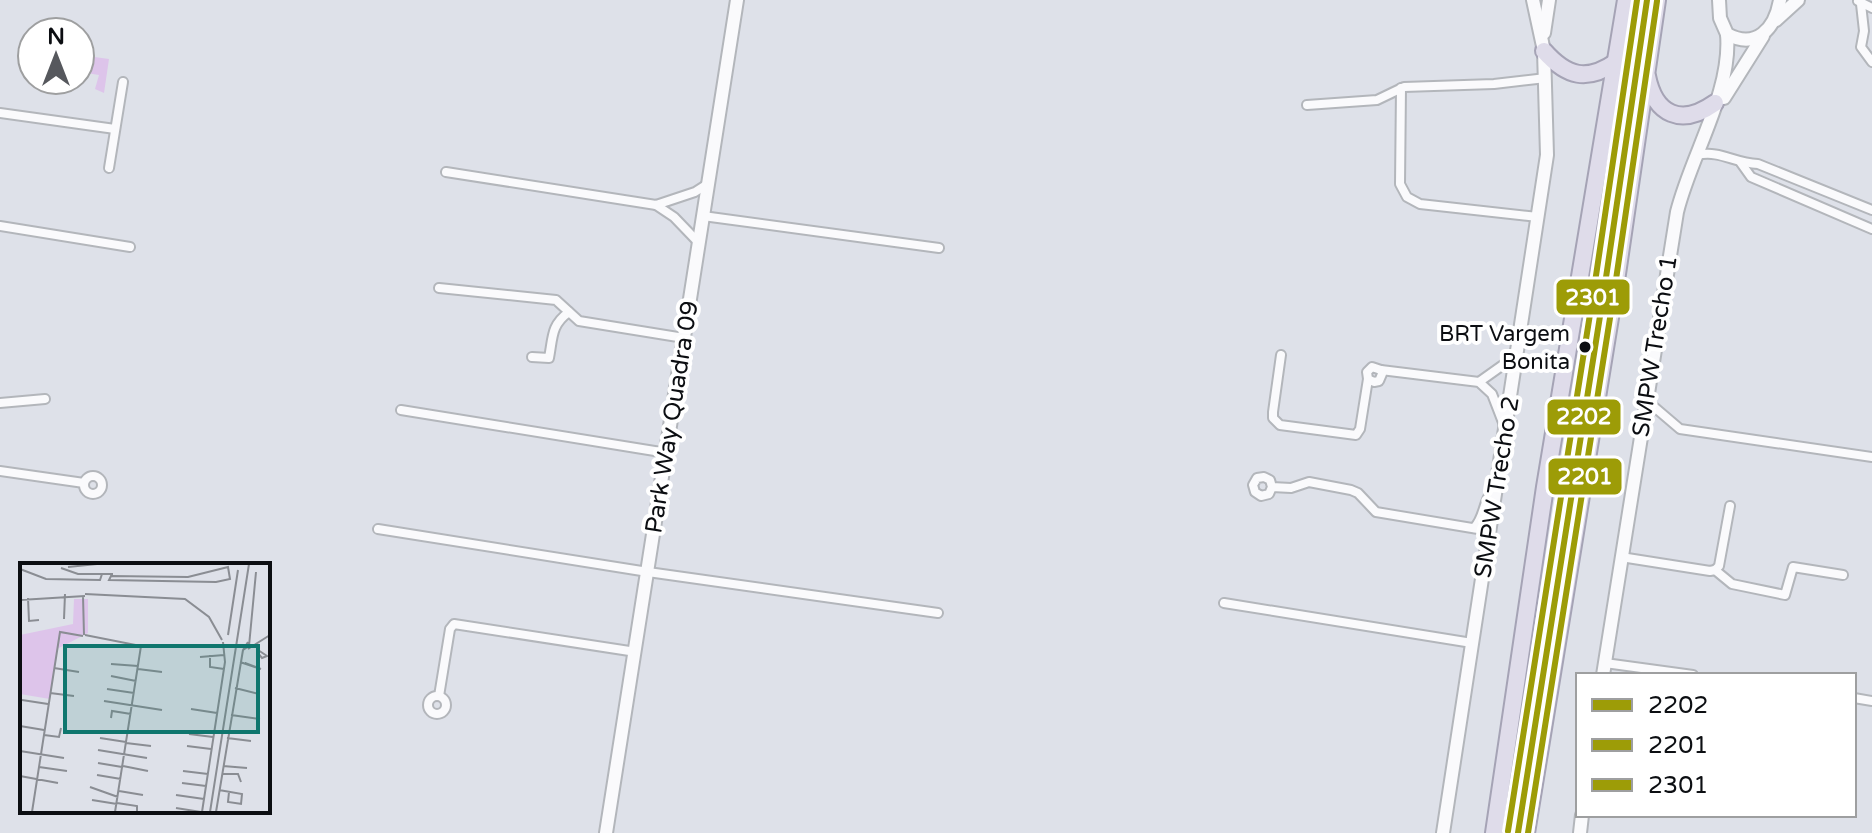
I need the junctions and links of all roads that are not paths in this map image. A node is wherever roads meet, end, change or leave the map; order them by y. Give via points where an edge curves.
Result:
1 (737, 0) edge
2 (1533, 0) edge
3 (1549, 0) edge
4 (1626, 0) edge
5 (1657, 0) edge
6 (1719, 0) edge
7 (1780, 0) edge
8 (1798, 0) edge
9 (1859, 2) edge
10 (1872, 8) edge
11 (1774, 22) junction
12 (1868, 29) edge
13 (1727, 34) junction
14 (1763, 35) junction
15 (1543, 47) junction
16 (1616, 62) junction
17 (1872, 62) edge
18 (1646, 68) junction
19 (1546, 78) junction
20 (123, 82) dead end
21 (1401, 88) junction
22 (1307, 105) dead end
23 (1713, 110) junction
24 (0, 113) edge
25 (115, 129) junction
26 (1705, 130) junction
27 (1714, 152) junction
28 (1694, 156) junction
29 (1741, 163) junction
30 (109, 168) dead end
31 (1766, 168) junction
32 (446, 172) dead end
33 (1760, 181) junction
34 (709, 183) junction
35 (1810, 185) junction
36 (678, 199) junction
37 (1804, 200) junction
38 (1851, 202) junction
39 (656, 205) junction
40 (1872, 210) edge
41 (703, 216) junction
42 (674, 217) junction
43 (1538, 217) junction
44 (1845, 217) junction
45 (0, 226) edge
46 (1872, 229) edge
47 (699, 243) junction
48 (130, 247) dead end
49 (939, 248) dead end
50 (439, 288) dead end
51 (569, 312) junction
52 (684, 338) junction
53 (1281, 355) dead end
54 (1517, 355) junction
55 (532, 357) dead end
56 (1479, 382) junction
57 (45, 399) dead end
58 (1646, 399) junction
59 (0, 403) edge
60 (401, 410) dead end
61 (1506, 429) junction
62 (667, 453) junction
63 (1872, 457) edge
64 (0, 471) edge
65 (84, 483) dead end
66 (1272, 487) dead end
67 (1497, 487) junction
68 (1730, 506) dead end
69 (1474, 528) junction
70 (378, 529) dead end
71 (1490, 531) junction
72 (1621, 557) junction
73 (1715, 570) junction
74 (648, 572) junction
75 (1843, 575) dead end
76 (1224, 603) dead end
77 (938, 613) dead end
78 (1472, 643) junction
79 (636, 652) junction
80 (1604, 669) edge
81 (1663, 673) edge
82 (439, 696) dead end
83 (606, 833) edge
84 (1443, 833) edge
85 (1494, 833) edge
86 (1526, 833) edge

1 - 34 street, Park Way Quadra 09
2 - 15 street
3 - 15 street
4 - 16 highway
5 - 18 highway
6 - 13 street
7 - 11 street
8 - 11 street
9 - 10 street
9 - 12 street
11 - 14 street
12 - 17 street via 1861,47
13 - 14 street via 1745,40
13 - 23 street via 1727,67
14 - 23 street
15 - 16 highway via 1565,70 1578,75 1599,73
15 - 19 street, SMPW Trecho 2
16 - 85 highway
18 - 23 highway via 1655,102 1671,114
18 - 86 highway
19 - 21 street
19 - 43 street, SMPW Trecho 2 via 1547,155
20 - 25 street
21 - 22 street via 1377,100
21 - 43 street via 1400,184 1407,197 1420,204
23 - 26 street, SMPW Trecho 1
24 - 25 street
25 - 30 street
26 - 27 street
26 - 28 street, SMPW Trecho 1
27 - 28 street
27 - 29 street
28 - 58 street, SMPW Trecho 1 via 1677,212
29 - 31 street
29 - 33 street
31 - 33 street
31 - 35 street
32 - 39 street
33 - 37 street
34 - 36 street
34 - 41 street, Park Way Quadra 09
35 - 37 street
35 - 38 street
36 - 39 street
36 - 42 street
37 - 44 street
38 - 40 street
38 - 44 street
39 - 42 street
41 - 47 street, Park Way Quadra 09
41 - 49 street
42 - 47 street
43 - 54 street, SMPW Trecho 2
44 - 46 street
45 - 48 street
47 - 52 street, Park Way Quadra 09
50 - 51 street via 551,299
51 - 52 street via 587,323
51 - 55 street via 557,321 549,358
52 - 62 street, Park Way Quadra 09
53 - 56 street via 1273,412 1280,425 1356,435 1368,379 1379,381 1381,370
54 - 56 street
54 - 61 street, SMPW Trecho 2
56 - 61 street via 1492,394
57 - 59 street
58 - 63 street via 1680,429
58 - 72 street, SMPW Trecho 1
60 - 62 street
61 - 67 street, SMPW Trecho 2
62 - 74 street, Park Way Quadra 09
64 - 65 street
66 - 69 street via 1309,482 1355,491 1376,512
67 - 69 street
67 - 71 street, SMPW Trecho 2
68 - 73 street
69 - 71 street
70 - 74 street
71 - 78 street, SMPW Trecho 2
72 - 73 street
72 - 80 street, SMPW Trecho 1
73 - 75 street via 1732,584 1785,595 1793,567
74 - 77 street
74 - 79 street, Park Way Quadra 09
76 - 78 street
78 - 84 street, SMPW Trecho 2
79 - 82 street via 454,624
79 - 83 street, Park Way Quadra 09
80 - 81 street

